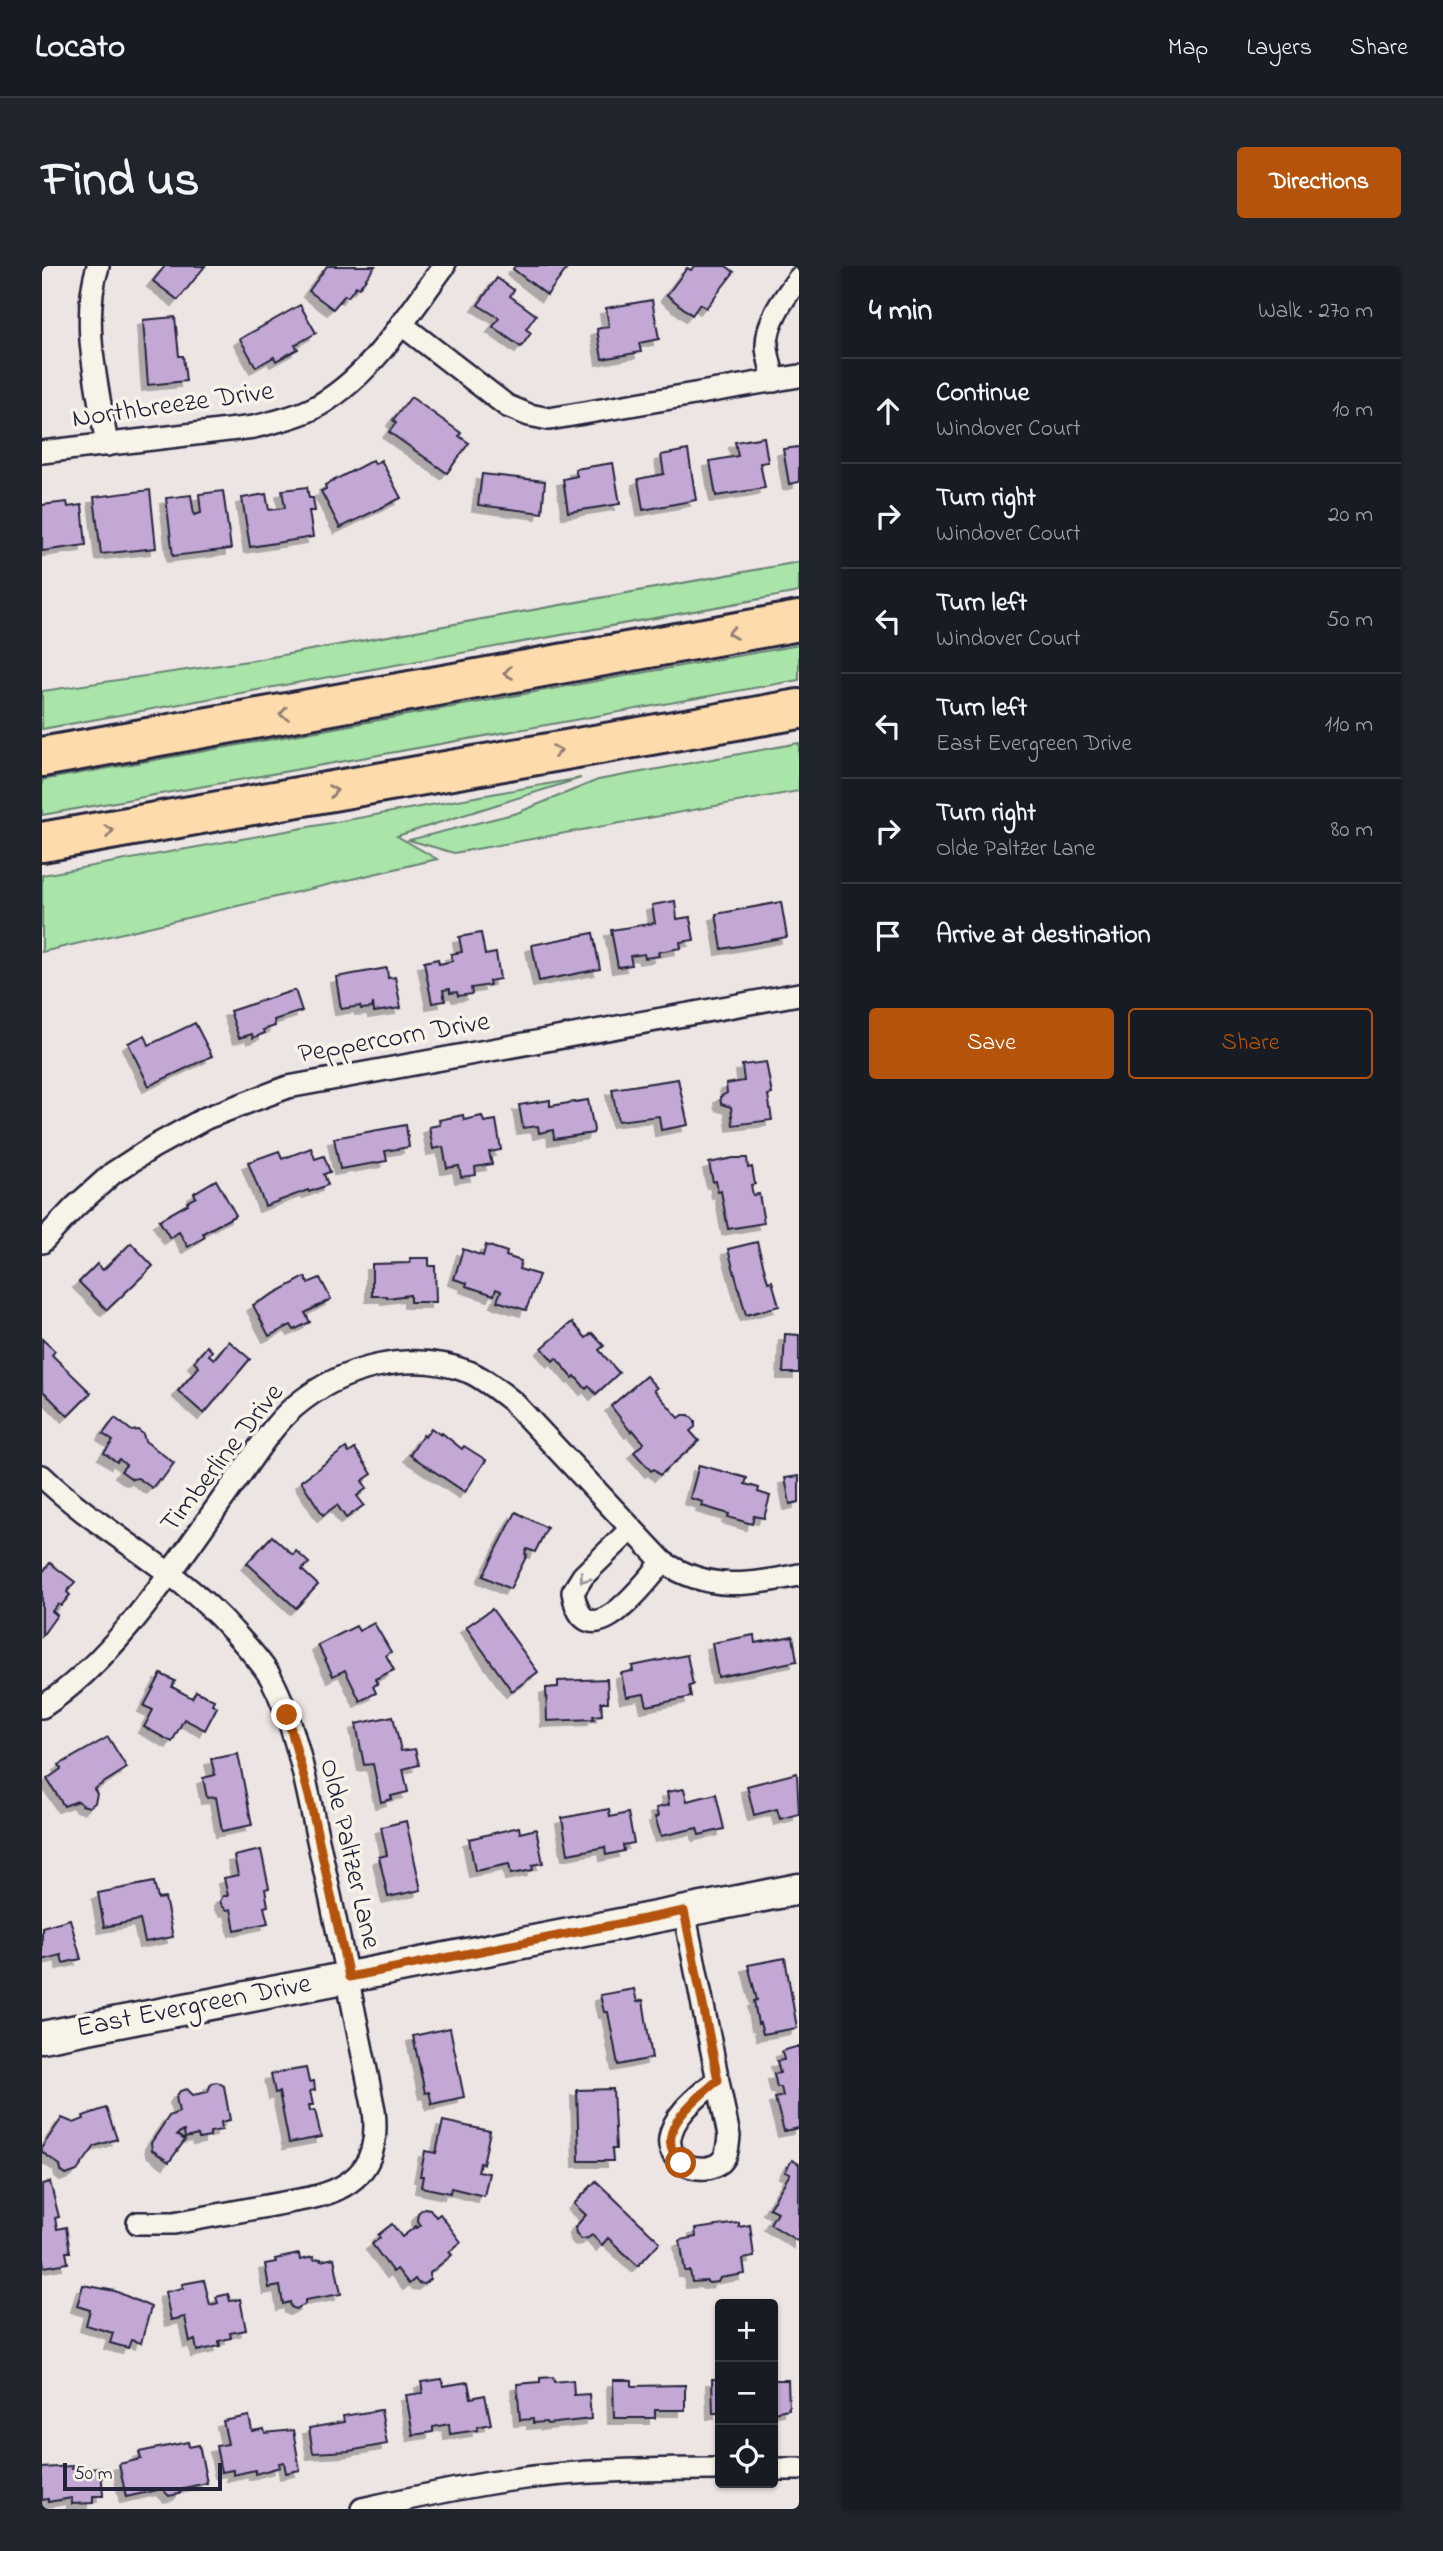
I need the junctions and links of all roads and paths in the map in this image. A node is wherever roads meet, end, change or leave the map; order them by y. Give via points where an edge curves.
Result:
1 (98, 266) edge
2 (444, 266) edge
3 (799, 278) edge
4 (401, 324) junction
5 (799, 376) edge
6 (774, 381) junction
7 (107, 445) junction
8 (42, 452) edge
9 (799, 621) edge
10 (799, 709) edge
11 (42, 757) edge
12 (42, 842) edge
13 (799, 994) edge
14 (42, 1242) edge
15 (42, 1476) edge
16 (631, 1529) junction
17 (663, 1562) junction
18 (168, 1575) junction
19 (799, 1575) edge
20 (42, 1707) edge
21 (799, 1889) edge
22 (684, 1911) junction
23 (349, 1977) junction
24 (42, 2037) edge
25 (718, 2080) dead end
26 (138, 2223) dead end
27 (715, 2469) edge
28 (778, 2469) edge
29 (799, 2469) edge
30 (362, 2509) edge

1 - 7 street via 89,316
2 - 4 street, Northbreeze Drive
3 - 6 street via 769,331 767,348
4 - 6 street via 507,406 549,419
4 - 7 street, Northbreeze Drive via 362,372 312,409 254,427
5 - 6 street
7 - 8 street, Northbreeze Drive
9 -> 11 highway
12 -> 10 highway
13 - 14 street, Peppercorn Drive via 288,1087 206,1118 153,1147 113,1173
15 - 18 street, Olde Paltzer Lane
16 - 17 street, Timberline Drive
16 -> 17 street via 573,1592 580,1614 600,1622 611,1617
16 - 18 street, Timberline Drive via 490,1383 468,1372 401,1362 344,1375 292,1408
17 - 19 street, Timberline Drive via 701,1581 729,1585
18 - 20 street, Timberline Drive via 86,1673
18 - 23 street, Olde Paltzer Lane via 204,1602 270,1677 287,1715 309,1796
21 - 22 street, East Evergreen Drive
22 - 23 street, East Evergreen Drive
22 - 25 street
23 - 24 street, East Evergreen Drive
23 - 26 street, Olde Paltzer Lane via 376,2128 374,2147 358,2176 346,2186 310,2198 174,2224
27 - 30 street via 551,2475
28 - 29 street

